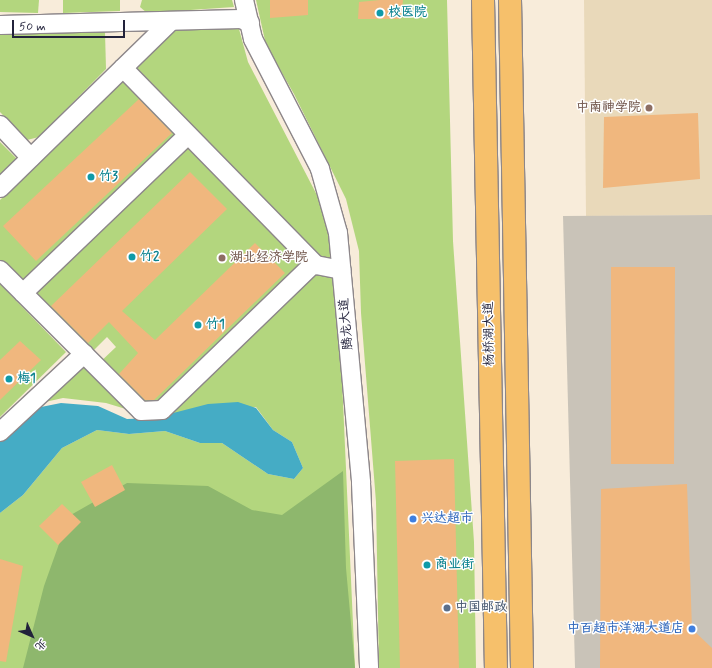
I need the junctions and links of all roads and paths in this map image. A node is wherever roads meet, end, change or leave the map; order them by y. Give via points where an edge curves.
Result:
1 (244, 0) edge
2 (483, 0) edge
3 (510, 0) edge
4 (171, 21) junction
5 (250, 23) junction
6 (0, 24) edge
7 (123, 68) junction
8 (0, 125) edge
9 (188, 134) junction
10 (31, 158) junction
11 (0, 188) edge
12 (314, 263) junction
13 (0, 270) edge
14 (342, 270) junction
15 (22, 292) junction
16 (84, 354) junction
17 (0, 432) edge
18 (369, 668) edge
19 (496, 668) edge
20 (522, 668) edge

1 - 5 street, 腾龙大道
2 - 19 main road, 杨桥湖大道
3 - 20 main road, 杨桥湖大道
4 - 5 street via 241,19
4 - 6 street
4 - 7 street
5 - 14 street, 腾龙大道 via 253,39 320,169 338,233
7 - 9 street
7 - 10 street
8 - 10 street
9 - 12 street
9 - 15 street
10 - 11 street
12 - 14 street
12 - 16 street via 162,410 141,411
13 - 15 street
14 - 18 street, 腾龙大道 via 361,483
15 - 16 street
16 - 17 street

